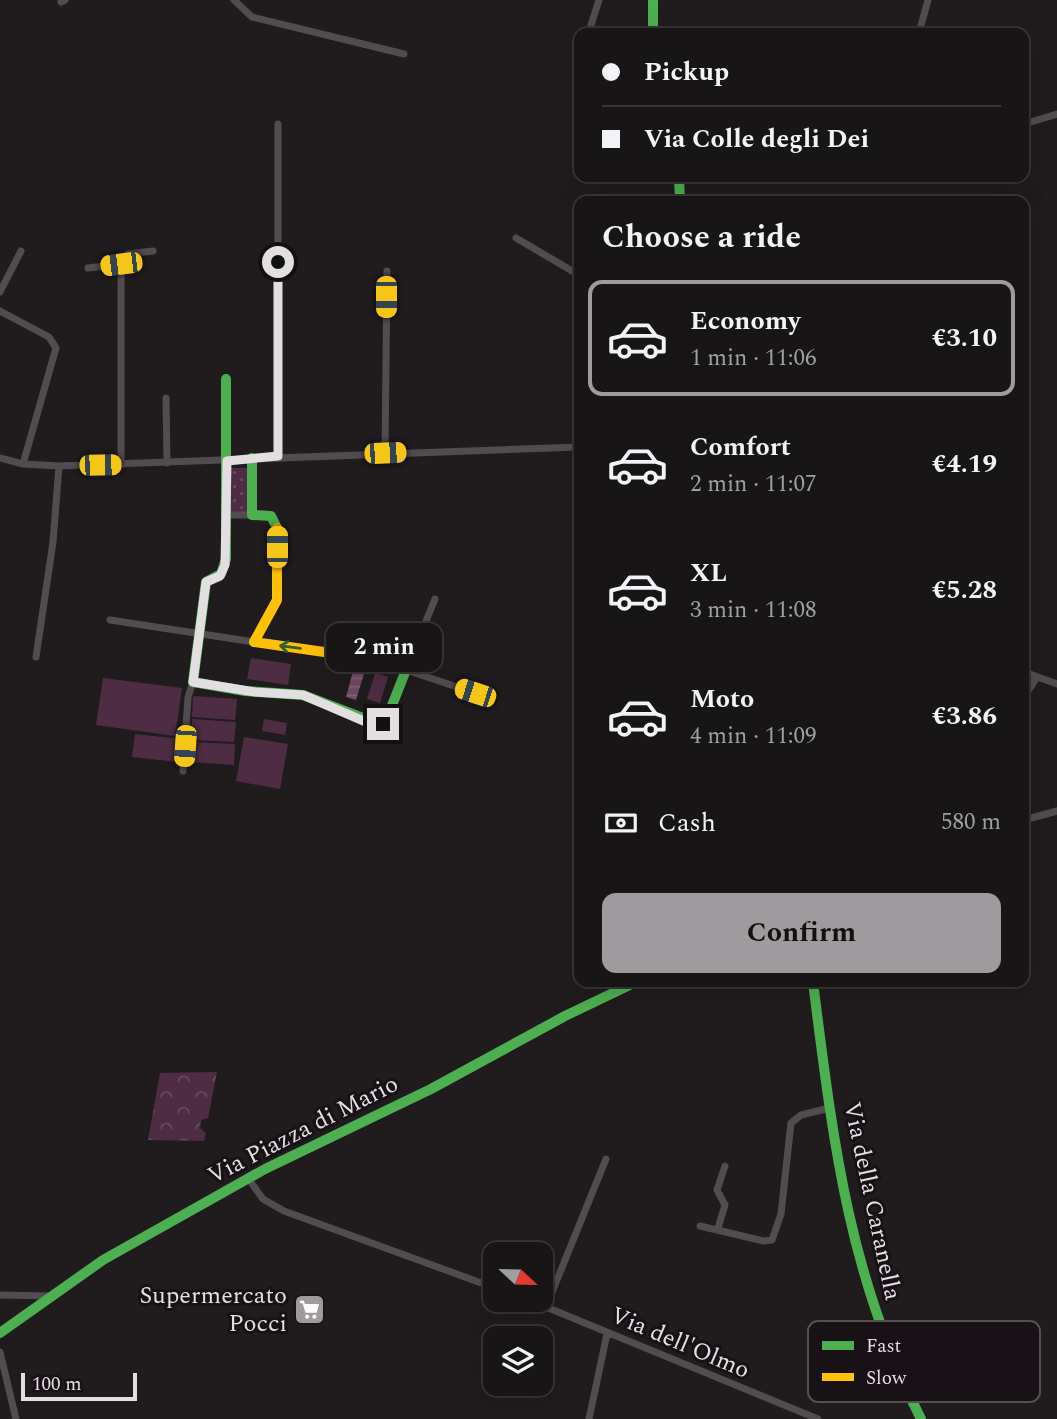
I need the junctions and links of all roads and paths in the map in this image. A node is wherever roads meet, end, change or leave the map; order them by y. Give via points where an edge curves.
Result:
1 (234, 0) edge
2 (599, 0) edge
3 (653, 0) edge
4 (928, 0) edge
5 (591, 25) dead end
6 (653, 28) edge
7 (920, 28) edge
8 (404, 54) dead end
9 (1057, 114) edge
10 (1029, 122) edge
11 (278, 124) dead end
12 (516, 238) dead end
13 (21, 251) dead end
14 (153, 251) dead end
15 (121, 264) junction
16 (88, 268) dead end
17 (387, 271) dead end
18 (574, 272) edge
19 (0, 292) edge
20 (0, 311) edge
21 (226, 379) dead end
22 (166, 398) dead end
23 (574, 447) edge
24 (385, 453) junction
25 (278, 456) junction
26 (0, 458) edge
27 (251, 458) junction
28 (227, 461) junction
29 (167, 463) junction
30 (23, 464) junction
31 (121, 465) junction
32 (60, 466) junction
33 (227, 515) junction
34 (252, 515) junction
35 (435, 599) dead end
36 (110, 620) dead end
37 (199, 635) junction
38 (254, 642) junction
39 (36, 657) dead end
40 (406, 670) junction
41 (1029, 674) edge
42 (1037, 677) junction
43 (193, 682) junction
44 (1057, 684) edge
45 (1029, 689) edge
46 (475, 693) dead end
47 (183, 771) dead end
48 (1057, 811) edge
49 (1029, 819) edge
50 (626, 987) edge
51 (814, 987) edge
52 (830, 1108) junction
53 (606, 1159) dead end
54 (725, 1166) dead end
55 (248, 1178) junction
56 (701, 1226) dead end
57 (718, 1228) junction
58 (483, 1284) edge
59 (553, 1290) edge
60 (0, 1295) edge
61 (50, 1296) junction
62 (553, 1310) edge
63 (877, 1321) edge
64 (0, 1333) edge
65 (607, 1334) junction
66 (0, 1352) edge
67 (912, 1402) edge
68 (16, 1419) edge
69 (589, 1419) edge
70 (818, 1419) edge
71 (921, 1419) edge

1 - 8 street via 252,17
2 - 5 street
3 - 6 street
4 - 7 street
9 - 10 street
11 - 25 street
12 - 18 street
13 - 19 street
14 - 15 street via 125,254
15 - 16 street
15 - 31 street
17 - 24 street
20 - 30 street via 49,337 56,348
21 - 28 street
22 - 29 street
23 - 24 street
24 - 25 street
25 - 27 street
26 - 30 street
27 - 28 street
27 - 34 street
28 - 29 street
28 - 33 street
29 - 31 street
30 - 32 street
31 - 32 street
32 - 39 street
33 - 34 street
33 - 37 street via 225,565 220,576 206,582
34 - 38 street via 271,516 277,526 277,600
35 - 40 street
36 - 37 street
37 - 38 street
37 - 43 street
40 -> 38 street via 352,656
40 - 43 street via 385,722 377,726 303,695
40 - 46 street
41 - 42 street
42 - 44 street
42 - 45 street
43 - 47 street
48 - 49 street
50 - 55 street, Via Piazza di Mario via 439,1086
51 - 52 street, Via della Caranella
52 - 57 street via 801,1115 791,1123 781,1214 772,1240
52 - 63 street, Via della Caranella via 867,1296
53 - 59 street
54 - 57 street via 718,1190 725,1205
55 - 58 street via 260,1196 279,1209
55 - 61 street, Via Piazza di Mario via 109,1256
56 - 57 street
60 - 61 street
61 - 64 street, Via Piazza di Mario
62 - 65 street, Via dell'Olmo
65 - 69 street
65 - 70 street, Via dell'Olmo
66 - 68 street
67 - 71 street, Via della Caranella

